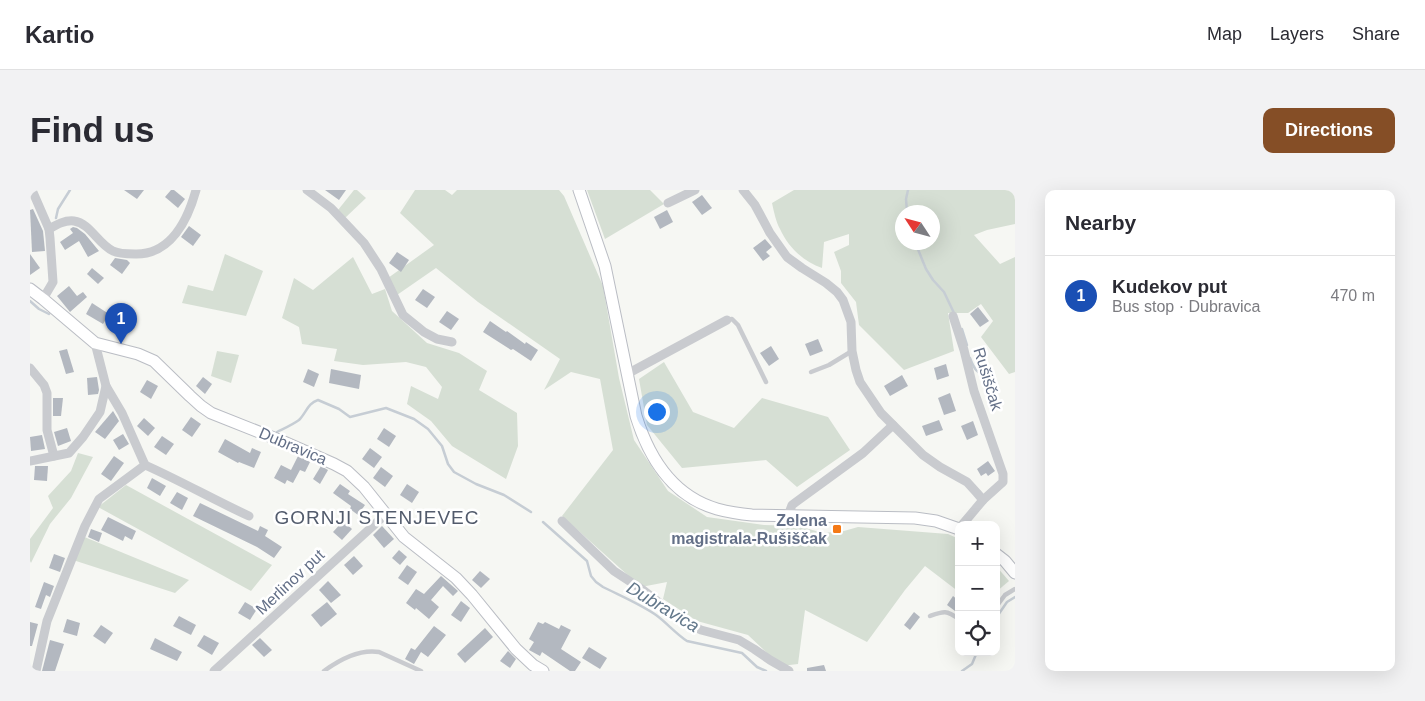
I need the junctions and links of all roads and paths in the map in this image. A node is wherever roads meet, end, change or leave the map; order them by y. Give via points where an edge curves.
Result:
1 (32, 190) edge
2 (196, 190) edge
3 (307, 190) edge
4 (579, 190) edge
5 (695, 190) edge
6 (742, 190) edge
7 (668, 203) dead end
8 (48, 229) junction
9 (30, 290) edge
10 (43, 299) junction
11 (953, 316) dead end
12 (727, 320) joint
13 (452, 342) dead end
14 (95, 343) junction
15 (852, 351) junction
16 (30, 368) edge
17 (811, 372) dead end
18 (626, 374) junction
19 (766, 382) dead end
20 (106, 386) junction
21 (893, 425) junction
22 (54, 456) junction
23 (30, 461) edge
24 (145, 465) junction
25 (983, 500) junction
26 (386, 514) junction
27 (249, 516) dead end
28 (788, 516) junction
29 (562, 521) dead end
30 (965, 521) edge
31 (955, 528) edge
32 (1000, 557) edge
33 (1015, 573) edge
34 (1015, 589) edge
35 (1000, 602) edge
36 (930, 616) dead end
37 (955, 616) edge
38 (36, 671) edge
39 (214, 671) edge
40 (324, 671) edge
41 (420, 671) edge
42 (543, 671) edge
43 (789, 671) edge

1 - 8 street
2 - 8 street via 191,209 176,234 153,252 126,254 113,251 87,227 75,221
3 - 13 street via 331,208 364,243 381,269 403,315 424,332
4 - 18 street via 604,266
5 - 7 street
6 - 15 street via 787,257 837,292 851,322
8 - 10 street via 53,282
9 - 10 street, Dubravica
10 - 14 street, Dubravica
11 - 25 street, Rušiščak via 974,391 1003,474 1004,482
12 - 18 street
12 - 19 lane via 732,318 738,325
14 - 20 street
14 - 26 street, Dubravica via 154,361 211,413 342,467
15 - 17 lane
15 - 21 street via 860,382
16 - 22 street via 47,393 47,430
18 - 28 street via 646,444 663,472 680,490 700,503 724,511
20 - 22 street via 100,412 83,437 69,453
20 - 24 street
21 - 25 street via 923,454 966,482
21 - 28 street via 856,458 792,505
22 - 23 street
24 - 27 street
24 - 38 street via 99,500 85,526 47,621
25 - 30 street, Rušiščak
26 - 39 street, Merlinov put
26 - 42 street, Dubravica via 404,537 456,578 516,649
28 - 31 street via 915,518
29 - 43 street via 614,571 684,622 739,640
32 - 33 street
34 - 35 lane
36 - 37 lane via 944,611
40 - 41 lane via 344,659 373,651

